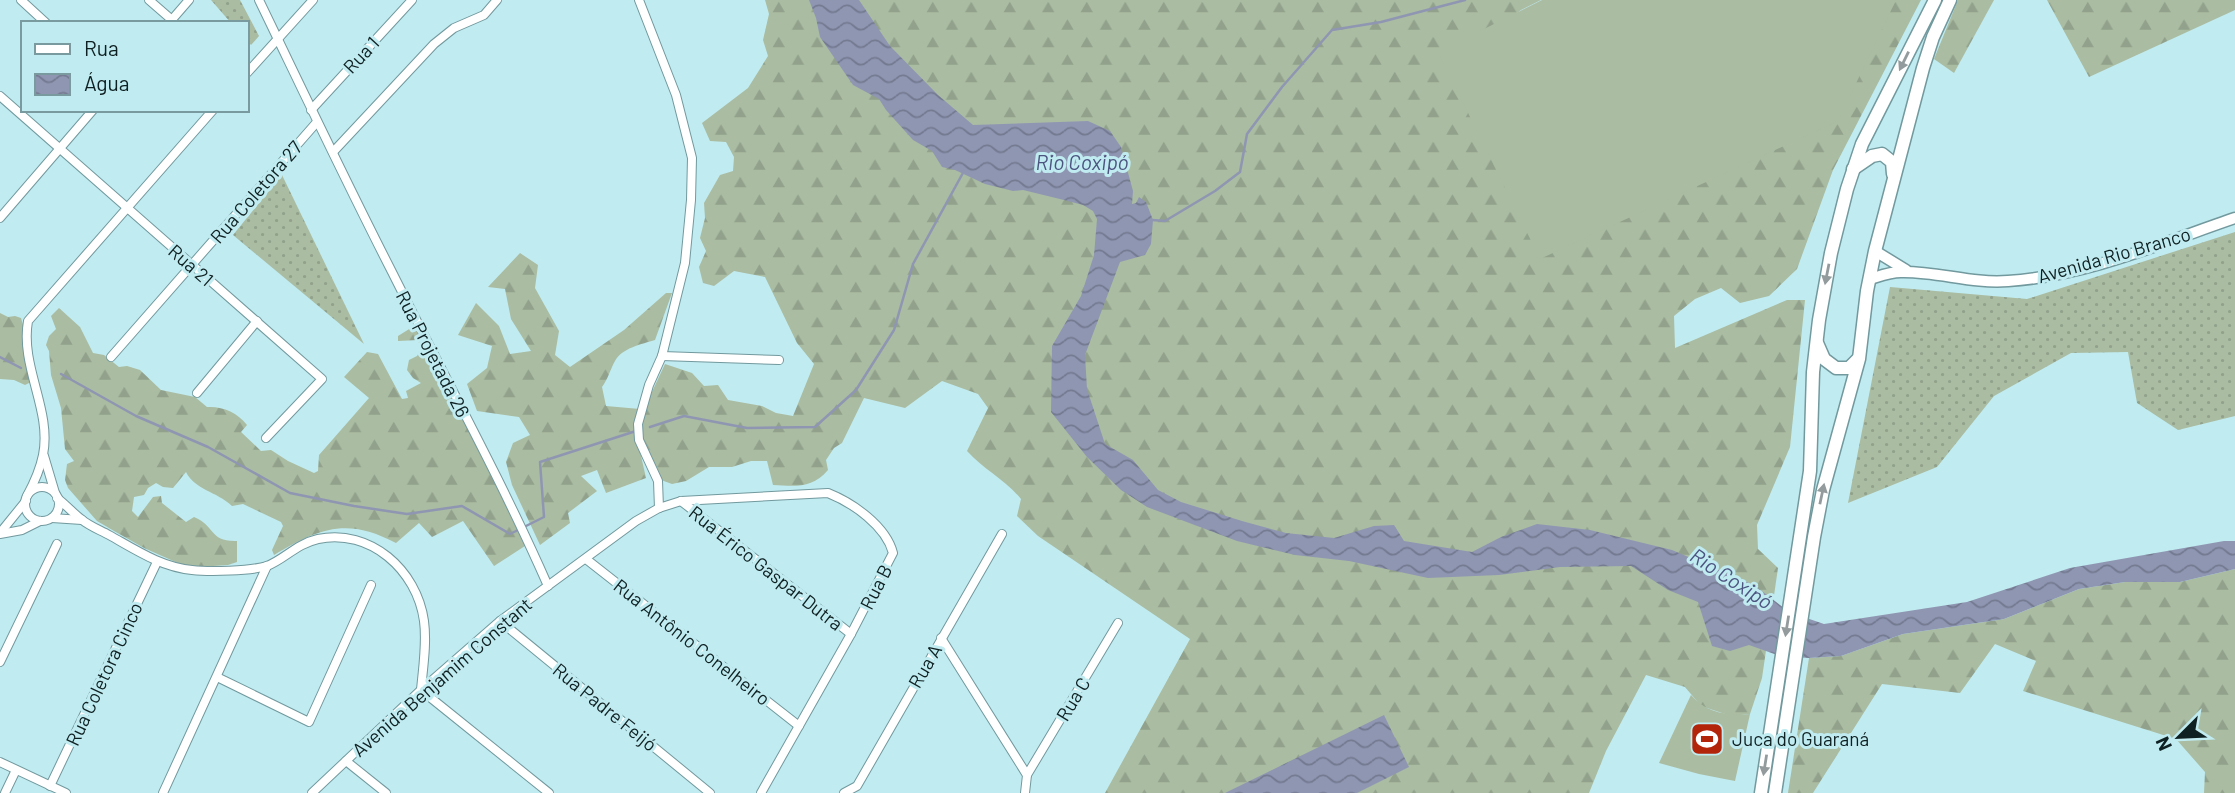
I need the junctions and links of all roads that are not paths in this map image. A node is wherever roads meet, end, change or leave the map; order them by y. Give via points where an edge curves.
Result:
1 (21, 0) edge
2 (149, 0) edge
3 (189, 0) edge
4 (259, 0) edge
5 (313, 0) edge
6 (412, 0) edge
7 (497, 0) edge
8 (639, 0) edge
9 (1935, 0) edge
10 (1950, 0) edge
11 (45, 21) edge
12 (170, 21) edge
13 (276, 39) junction
14 (248, 71) edge
15 (0, 96) edge
16 (311, 110) junction
17 (91, 112) edge
18 (211, 112) edge
19 (317, 122) junction
20 (59, 149) junction
21 (333, 152) junction
22 (1853, 169) junction
23 (1892, 185) junction
24 (127, 207) junction
25 (1, 216) edge
26 (2235, 218) edge
27 (1875, 251) junction
28 (191, 266) junction
29 (1908, 272) junction
30 (1870, 279) junction
31 (257, 321) junction
32 (1816, 340) junction
33 (662, 356) junction
34 (111, 357) dead end
35 (1859, 359) junction
36 (779, 360) dead end
37 (197, 393) dead end
38 (267, 438) dead end
39 (43, 454) junction
40 (56, 496) junction
41 (27, 498) junction
42 (681, 501) junction
43 (659, 508) junction
44 (52, 518) junction
45 (82, 520) junction
46 (41, 521) junction
47 (0, 534) edge
48 (1002, 534) dead end
49 (57, 544) dead end
50 (586, 559) junction
51 (157, 562) junction
52 (267, 566) junction
53 (371, 584) dead end
54 (548, 586) junction
55 (500, 621) junction
56 (1118, 624) dead end
57 (851, 634) junction
58 (941, 638) junction
59 (0, 662) edge
60 (217, 677) junction
61 (421, 690) junction
62 (799, 726) junction
63 (346, 761) junction
64 (0, 762) edge
65 (16, 770) junction
66 (1027, 775) junction
67 (50, 786) junction
68 (5, 793) edge
69 (66, 793) edge
70 (163, 793) edge
71 (312, 793) edge
72 (386, 793) edge
73 (549, 793) edge
74 (710, 793) edge
75 (761, 793) edge
76 (844, 793) edge
77 (1025, 793) edge
78 (1761, 793) edge
79 (1775, 793) edge

1 - 11 street
2 - 12 street
3 - 12 street
4 - 13 street, Rua Projetada 26
5 - 13 street
6 - 16 street, Rua 1
7 - 21 street via 484,15 454,28 434,44
8 - 33 street via 676,94 692,159 685,263
9 -> 22 main road
10 - 23 main road via 1925,61
13 - 14 street
13 - 16 street, Rua Projetada 26
15 - 20 street, Rua 21
16 - 19 street, Rua Projetada 26
17 - 20 street
18 - 24 street
19 - 21 street, Rua Projetada 26
19 - 28 street, Rua Coletora 27
20 - 24 street, Rua 21
20 - 25 street
21 - 54 street, Rua Projetada 26
22 - 23 main road via 1882,154 1892,162
22 -> 32 main road via 1831,253
23 - 27 main road
24 - 28 street, Rua 21
24 - 39 street via 28,321 27,350 42,415
26 - 29 street, Avenida Rio Branco via 2117,258 2028,279 1983,282
27 - 29 street, Avenida Rio Branco
27 - 30 main road
28 - 31 street, Rua 21
28 - 34 street, Rua Coletora 27
29 - 30 street, Avenida Rio Branco
30 - 35 main road
31 - 37 street
31 - 38 street, Rua 21 via 322,379
32 - 35 main road via 1824,359 1836,368 1849,368
32 -> 78 main road via 1810,471
33 - 36 street
33 - 43 street via 638,424 639,440 658,481
79 -> 35 main road via 1823,490
39 - 40 street
39 - 41 street
40 - 41 street via 40,487
40 - 44 street via 58,509
40 - 45 street
41 - 46 street via 25,507 31,517
41 - 47 street
42 - 43 street, Avenida Benjamim Constant
42 - 57 street, Rua Érico Gaspar Dutra
42 - 57 street, Rua B via 818,492 841,498 880,528 893,553
43 - 50 street, Avenida Benjamim Constant
44 - 45 street
44 - 46 street
45 - 51 street
46 - 47 street
48 - 58 street, Rua A
49 - 59 street
50 - 54 street, Avenida Benjamim Constant
50 - 62 street, Rua Antônio Conelheiro
51 - 52 street via 217,571
51 - 67 street, Rua Coletora Cinco
52 - 60 street
52 - 61 street via 302,543 321,538 367,544 388,554 411,585 424,618
53 - 60 street via 309,722
54 - 55 street, Avenida Benjamim Constant
55 - 61 street, Avenida Benjamim Constant
55 - 74 street, Rua Padre Feijó
56 - 66 street, Rua C
57 - 62 street, Rua B
58 - 66 street
58 - 76 street, Rua A via 857,786
60 - 70 street
61 - 63 street, Avenida Benjamim Constant
61 - 73 street
62 - 75 street, Rua B
63 - 71 street, Avenida Benjamim Constant
63 - 72 street
64 - 65 street
65 - 67 street
65 - 68 street
66 - 77 street
67 - 69 street

